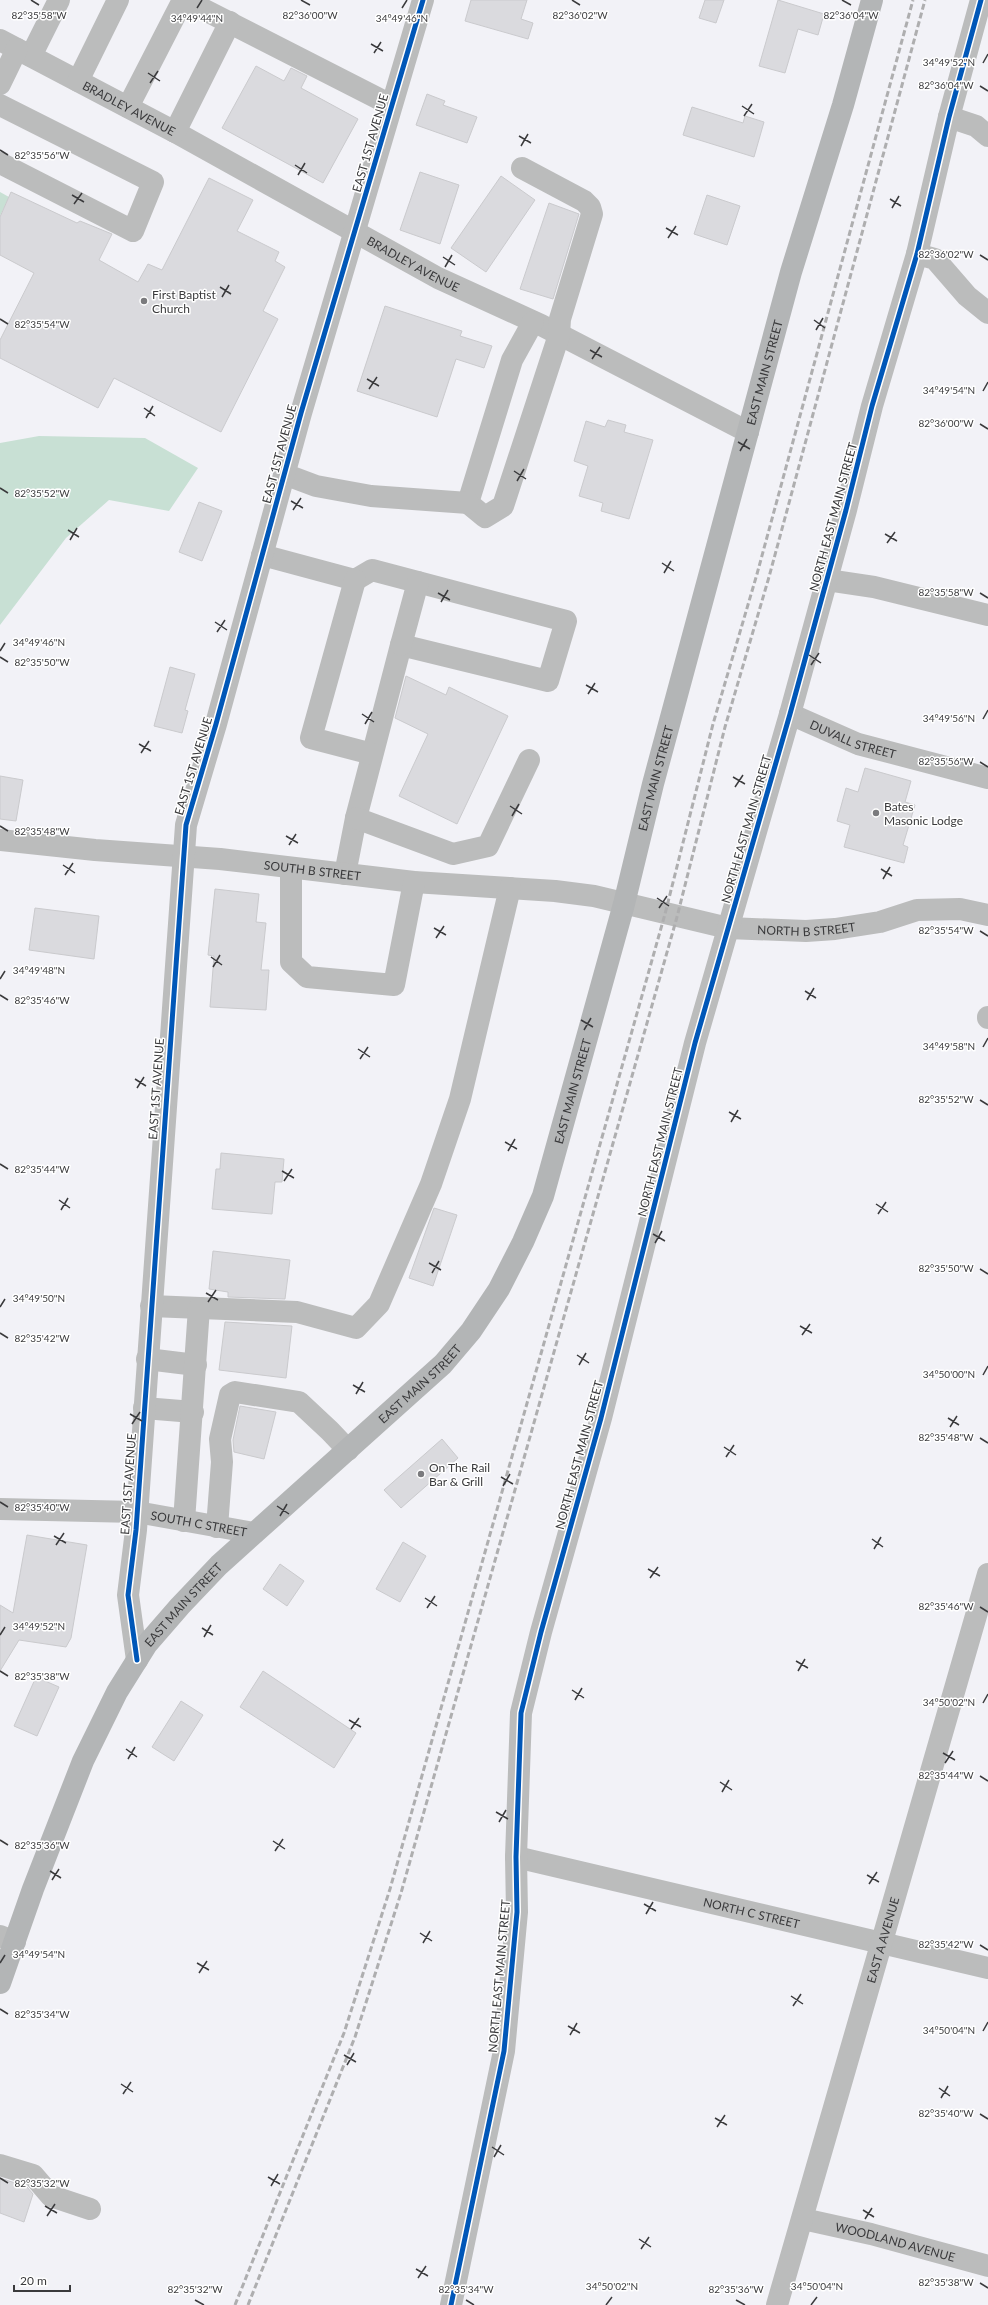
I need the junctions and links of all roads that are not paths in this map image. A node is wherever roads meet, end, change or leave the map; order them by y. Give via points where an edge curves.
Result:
1 (58, 0) edge
2 (118, 0) edge
3 (184, 0) edge
4 (423, 0) edge
5 (872, 0) edge
6 (982, 14) edge
7 (230, 22) junction
8 (16, 48) edge
9 (78, 81) junction
10 (0, 84) edge
11 (0, 105) edge
12 (391, 105) junction
13 (128, 107) junction
14 (949, 117) junction
15 (175, 132) junction
16 (988, 136) edge
17 (0, 163) edge
18 (522, 168) dead end
19 (355, 232) junction
20 (917, 254) junction
21 (988, 312) edge
22 (533, 322) junction
23 (559, 335) junction
24 (748, 432) junction
25 (284, 474) junction
26 (468, 503) junction
27 (262, 555) junction
28 (355, 580) junction
29 (827, 580) junction
30 (418, 582) junction
31 (988, 615) edge
32 (401, 645) junction
33 (790, 714) junction
34 (372, 754) junction
35 (529, 760) dead end
36 (988, 778) edge
37 (356, 818) junction
38 (0, 840) edge
39 (183, 857) junction
40 (290, 868) junction
41 (345, 874) junction
42 (414, 882) junction
43 (510, 888) junction
44 (624, 904) junction
45 (988, 915) edge
46 (728, 928) junction
47 (151, 1306) junction
48 (199, 1308) junction
49 (147, 1359) junction
50 (196, 1365) junction
51 (144, 1408) junction
52 (193, 1412) junction
53 (348, 1450) junction
54 (0, 1508) edge
55 (137, 1512) junction
56 (184, 1521) junction
57 (217, 1527) junction
58 (254, 1533) junction
59 (988, 1574) edge
60 (981, 1619) edge
61 (137, 1660) junction
62 (516, 1857) junction
63 (7, 1939) edge
64 (881, 1943) junction
65 (988, 1968) edge
66 (0, 1983) edge
67 (0, 2165) edge
68 (90, 2208) dead end
69 (803, 2219) junction
70 (988, 2266) edge
71 (451, 2305) edge
72 (777, 2305) edge

1 - 8 street
2 - 9 street
3 - 7 street
3 - 13 street
4 - 12 street, EAST 1ST AVENUE
5 - 24 main road, EAST MAIN STREET via 790,272
6 - 14 street, NORTH EAST MAIN STREET
7 - 12 street
7 - 15 street
8 - 9 street, BRADLEY AVENUE
8 - 10 street
9 - 13 street, BRADLEY AVENUE
11 - 17 street via 153,182 133,231
12 - 19 street, EAST 1ST AVENUE
13 - 15 street, BRADLEY AVENUE
14 - 16 street via 976,126
14 - 20 street, NORTH EAST MAIN STREET
15 - 19 street, BRADLEY AVENUE
18 - 23 street via 584,201 592,214 560,319
19 - 22 street, BRADLEY AVENUE via 438,278
19 - 25 street, EAST 1ST AVENUE
20 - 21 street via 935,259 967,296
20 - 29 street, NORTH EAST MAIN STREET via 872,406
22 - 23 street, BRADLEY AVENUE
22 - 26 street via 512,360
23 - 24 street, BRADLEY AVENUE
23 - 26 street via 503,506 485,517
24 - 44 main road, EAST MAIN STREET via 653,784
25 - 26 street via 316,486 370,496
25 - 27 street, EAST 1ST AVENUE
27 - 28 street
27 - 39 street, EAST 1ST AVENUE via 186,825
28 - 30 street via 372,570
28 - 34 street via 311,738
29 - 31 street via 874,587
29 - 33 street, NORTH EAST MAIN STREET
30 - 32 street
30 - 32 street via 566,621 548,681
32 - 34 street
33 - 36 street, DUVALL STREET via 858,744
33 - 46 street, NORTH EAST MAIN STREET
34 - 37 street
35 - 37 street via 488,846 453,854
37 - 41 street
38 - 39 street, SOUTH B STREET
39 - 40 street, SOUTH B STREET
39 - 47 street, EAST 1ST AVENUE
40 - 41 street, SOUTH B STREET
40 - 42 street via 291,962 307,977 394,985
41 - 42 street, SOUTH B STREET
42 - 43 street, SOUTH B STREET
43 - 44 street, SOUTH B STREET via 578,894
43 - 48 street via 460,1099 431,1184 379,1304 356,1328 297,1312
44 - 46 street, NORTH B STREET
44 - 53 main road, EAST MAIN STREET via 543,1196 523,1242 499,1289 443,1364
45 - 46 street, NORTH B STREET via 960,909 918,910 880,922 835,929 806,931
46 - 62 street, NORTH EAST MAIN STREET via 695,1043 601,1418 521,1712
47 - 48 street
47 - 49 street, EAST 1ST AVENUE
48 - 50 street
49 - 50 street
49 - 51 street, EAST 1ST AVENUE
50 - 52 street
51 - 52 street
51 - 55 street, EAST 1ST AVENUE
52 - 56 street
53 - 57 street via 299,1402 235,1392 230,1395 220,1439 222,1462
53 - 58 main road, EAST MAIN STREET
54 - 55 street, SOUTH C STREET
55 - 56 street, SOUTH C STREET
55 - 61 street, EAST 1ST AVENUE via 128,1595
56 - 57 street, SOUTH C STREET
57 - 58 street, SOUTH C STREET
58 - 61 main road, EAST MAIN STREET via 180,1606 147,1644
59 - 60 street, EAST A AVENUE
60 - 64 street, EAST A AVENUE
61 - 63 main road, EAST MAIN STREET via 116,1692 83,1761
62 - 64 street, NORTH C STREET
62 - 71 street, NORTH EAST MAIN STREET via 517,1912 504,2051
63 - 66 main road, EAST MAIN STREET
64 - 65 street, NORTH C STREET
64 - 69 street, EAST A AVENUE
67 - 68 street via 33,2175 51,2196
69 - 70 street, WOODLAND AVENUE via 871,2234
69 - 72 street, EAST A AVENUE

